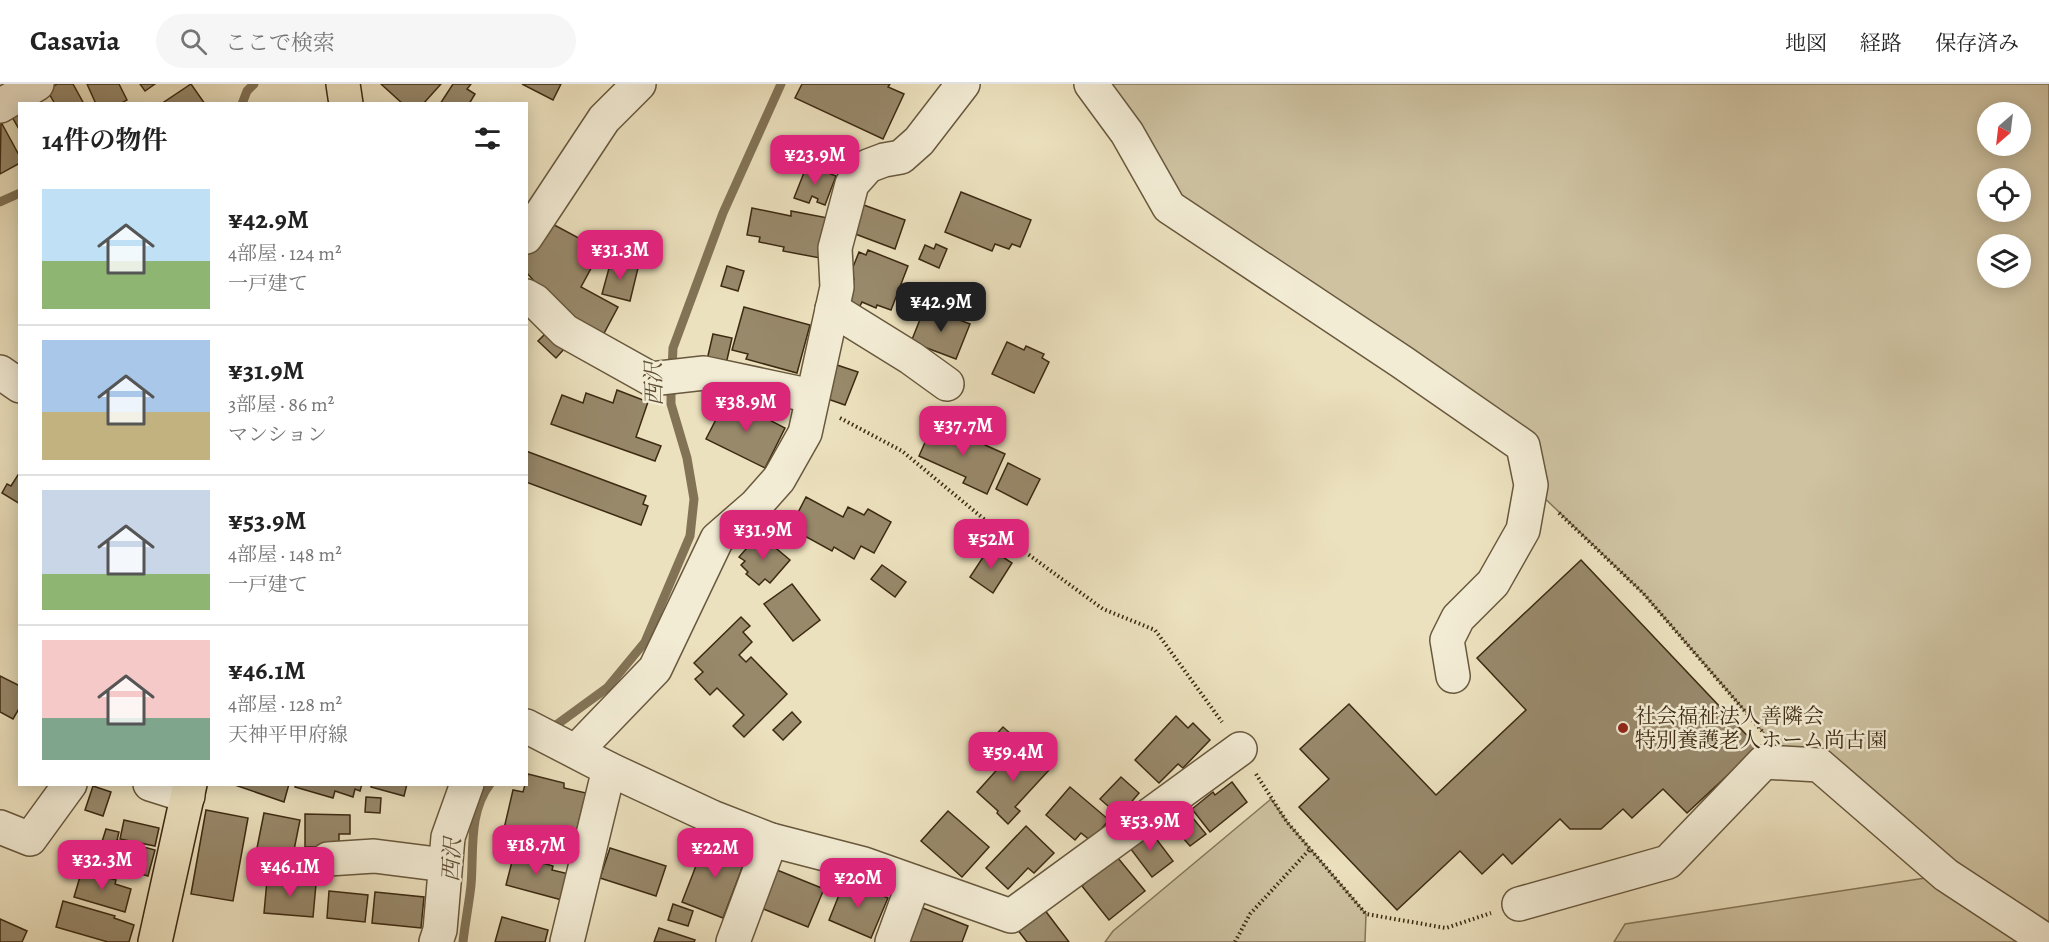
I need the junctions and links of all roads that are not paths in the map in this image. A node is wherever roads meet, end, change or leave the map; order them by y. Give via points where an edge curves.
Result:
1 (37, 84) edge
2 (343, 84) edge
3 (639, 84) edge
4 (963, 84) edge
5 (1091, 84) edge
6 (346, 102) edge
7 (0, 106) edge
8 (528, 234) edge
9 (528, 298) edge
10 (832, 309) junction
11 (947, 384) dead end
12 (811, 399) junction
13 (1453, 676) dead end
14 (528, 727) edge
15 (569, 748) junction
16 (1240, 749) road end
17 (609, 769) junction
18 (69, 786) edge
19 (163, 786) edge
20 (466, 786) edge
21 (189, 790) edge
22 (0, 827) edge
23 (771, 840) junction
24 (328, 859) dead end
25 (445, 865) junction
26 (914, 882) junction
27 (1519, 904) road end
28 (155, 942) edge
29 (436, 942) edge
30 (567, 942) edge
31 (733, 942) edge
32 (892, 942) edge
33 (2048, 942) edge

1 - 7 street
2 - 6 main road
3 - 8 street via 604,119
4 - 10 street via 919,141 901,157 868,166 852,184 835,248 837,287
5 - 13 street via 1127,133 1169,207 1523,446 1531,485 1523,531 1493,583 1458,618 1447,640
9 - 12 street via 565,331 651,379 704,374
10 - 11 street
10 - 12 street
12 - 15 street via 805,433 779,479 717,539 656,669
14 - 15 street
15 - 17 street
16 - 26 street via 1011,916
17 - 23 street
17 - 30 street
18 - 22 street via 30,839
19 - 21 street
20 - 25 street via 448,837
21 - 28 main road
23 - 26 street via 864,864
23 - 31 street
24 - 25 street via 374,856
25 - 29 street
26 - 32 street
27 - 33 street via 1668,862 1764,762 1819,765 1946,874

